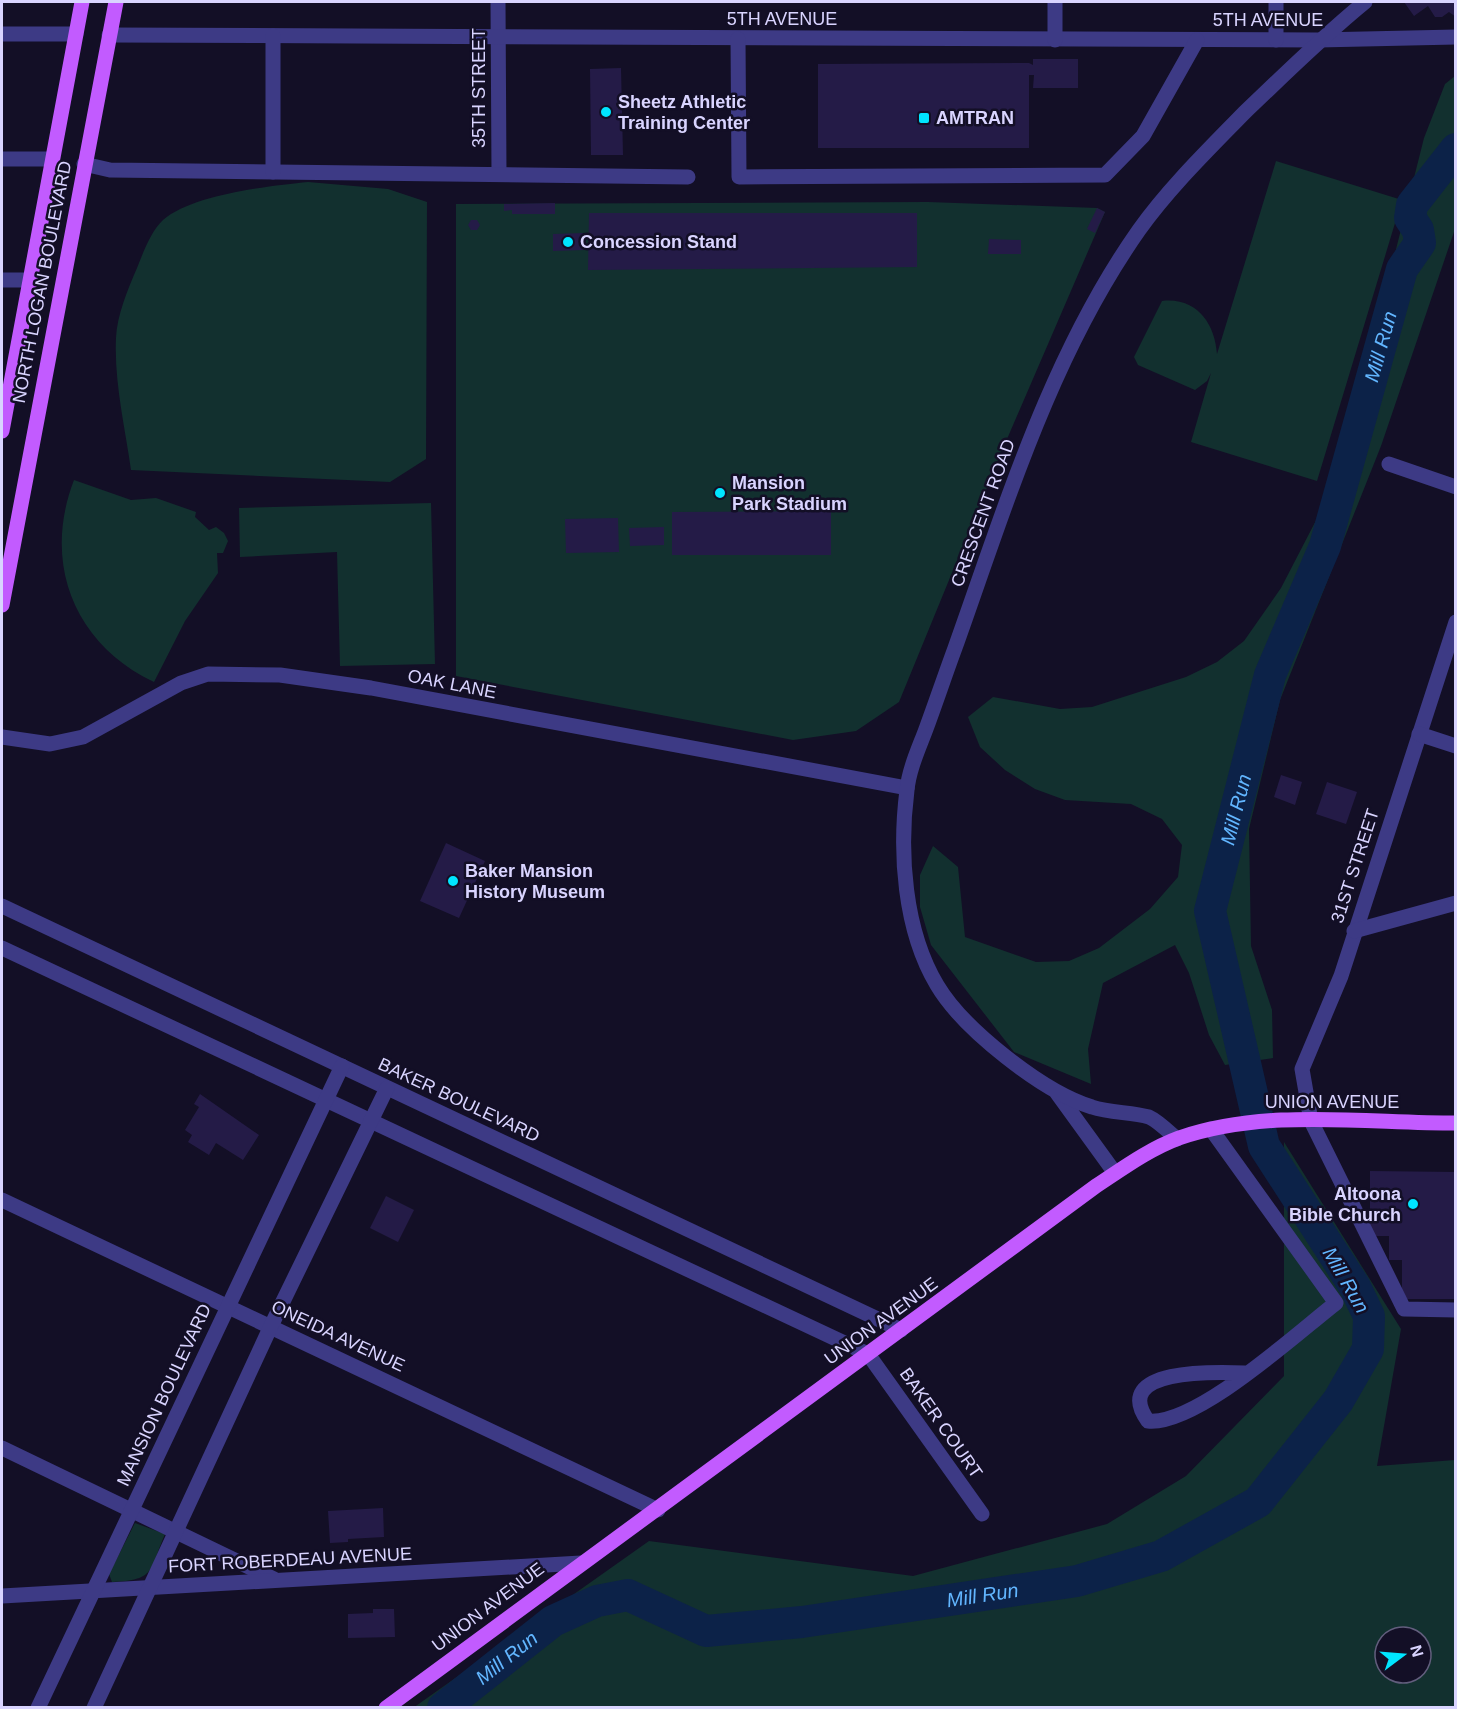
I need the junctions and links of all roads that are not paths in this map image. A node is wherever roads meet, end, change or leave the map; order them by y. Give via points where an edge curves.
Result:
1 (82, 2) edge
2 (116, 2) edge
3 (498, 2) edge
4 (1055, 2) edge
5 (1276, 2) edge
6 (1365, 2) edge
7 (2, 34) edge
8 (76, 34) junction
9 (109, 35) junction
10 (273, 36) junction
11 (1455, 37) edge
12 (498, 38) junction
13 (738, 39) junction
14 (1055, 40) junction
15 (1197, 40) junction
16 (1275, 40) junction
17 (1318, 40) junction
18 (2, 159) edge
19 (52, 159) junction
20 (84, 164) junction
21 (273, 172) junction
22 (499, 174) junction
23 (688, 177) dead end
24 (2, 280) edge
25 (29, 280) junction
26 (2, 430) edge
27 (1389, 464) dead end
28 (1455, 487) edge
29 (2, 604) edge
30 (1455, 622) edge
31 (1419, 734) junction
32 (2, 737) edge
33 (1455, 746) edge
34 (907, 788) junction
35 (1455, 903) edge
36 (2, 906) edge
37 (1354, 931) junction
38 (2, 948) edge
39 (342, 1066) junction
40 (387, 1088) junction
41 (1054, 1088) junction
42 (325, 1100) junction
43 (1311, 1120) junction
44 (370, 1121) junction
45 (1455, 1123) edge
46 (1211, 1129) junction
47 (1177, 1139) junction
48 (1115, 1173) junction
49 (2, 1200) edge
50 (228, 1306) junction
51 (1455, 1310) edge
52 (271, 1326) junction
53 (901, 1330) junction
54 (868, 1354) junction
55 (1246, 1373) junction
56 (2, 1448) edge
57 (131, 1510) junction
58 (658, 1510) junction
59 (982, 1514) dead end
60 (177, 1532) junction
61 (581, 1563) junction
62 (277, 1581) junction
63 (149, 1588) junction
64 (93, 1591) junction
65 (2, 1596) edge
66 (38, 1707) edge
67 (93, 1707) edge
68 (386, 1707) edge

1 - 8 main road, NORTH LOGAN BOULEVARD
2 - 9 main road, NORTH LOGAN BOULEVARD
3 - 12 street, 35TH STREET
4 - 14 street
5 - 16 street
6 - 17 street, CRESCENT ROAD
7 - 8 street
8 - 19 main road, NORTH LOGAN BOULEVARD
9 - 10 street, 5TH AVENUE
9 - 20 main road, NORTH LOGAN BOULEVARD
10 - 12 street, 5TH AVENUE
10 - 21 street
11 - 17 street, 5TH AVENUE
12 - 13 street, 5TH AVENUE
12 - 22 street, 35TH STREET
13 - 14 street, 5TH AVENUE
13 - 15 street via 739,177 1105,175 1143,136
14 - 15 street, 5TH AVENUE
15 - 16 street, 5TH AVENUE
16 - 17 street, 5TH AVENUE
17 - 34 street, CRESCENT ROAD via 1207,150 1141,227 1092,305 1050,392 1009,496
18 - 19 street
19 - 25 main road, NORTH LOGAN BOULEVARD
20 - 21 street via 110,170
20 - 29 main road, NORTH LOGAN BOULEVARD
21 - 22 street
22 - 23 street
24 - 25 street
25 - 26 main road, NORTH LOGAN BOULEVARD
27 - 28 street
30 - 31 street, 31ST STREET
31 - 33 street
31 - 37 street, 31ST STREET
32 - 34 street, OAK LANE via 50,744 83,737 181,683 208,674 280,675 371,688
34 - 41 street, CRESCENT ROAD via 904,853 908,891 924,956 935,982 969,1026
35 - 37 street
36 - 39 street, BAKER BOULEVARD
37 - 43 street, 31ST STREET via 1341,976 1302,1069
38 - 42 street
39 - 40 street, BAKER BOULEVARD
39 - 42 street, MANSION BOULEVARD
40 - 44 street
40 - 53 street, BAKER BOULEVARD
41 - 47 street, CRESCENT ROAD via 1091,1107 1151,1118
41 - 48 street, CRESCENT ROAD
42 - 44 street
42 - 50 street, MANSION BOULEVARD
43 - 45 main road, UNION AVENUE
43 - 46 main road, UNION AVENUE via 1246,1122
43 - 51 street, 31ST STREET via 1404,1309
44 - 52 street
44 - 54 street
46 - 47 main road, UNION AVENUE
46 - 55 street via 1336,1303
47 - 48 main road, UNION AVENUE
48 - 53 main road, UNION AVENUE
49 - 50 street, ONEIDA AVENUE
50 - 52 street, ONEIDA AVENUE
50 - 57 street, MANSION BOULEVARD
52 - 58 street, ONEIDA AVENUE
52 - 60 street
53 - 54 main road, UNION AVENUE
54 - 58 main road, UNION AVENUE
54 - 59 street, BAKER COURT
55 - 55 street via 1196,1371 1166,1378 1147,1386 1140,1396 1140,1410 1148,1421 1160,1422 1183,1415 1206,1404
56 - 57 street
57 - 60 street
57 - 64 street, MANSION BOULEVARD
58 - 61 main road, UNION AVENUE
60 - 62 street
60 - 63 street
61 - 62 street, FORT ROBERDEAU AVENUE
61 - 68 main road, UNION AVENUE
62 - 63 street, FORT ROBERDEAU AVENUE
63 - 64 street, FORT ROBERDEAU AVENUE
63 - 67 street
64 - 65 street, FORT ROBERDEAU AVENUE
64 - 66 street, MANSION BOULEVARD

